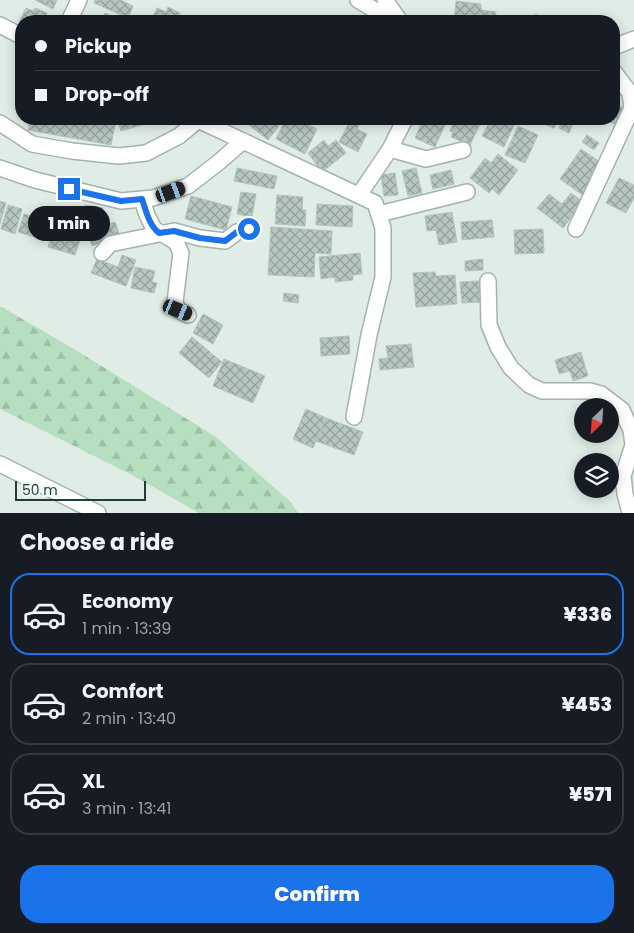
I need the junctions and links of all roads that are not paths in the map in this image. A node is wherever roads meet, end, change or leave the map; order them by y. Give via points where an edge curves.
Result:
1 (79, 0) edge
2 (358, 0) edge
3 (385, 0) edge
4 (72, 15) edge
5 (383, 15) edge
6 (396, 15) edge
7 (0, 25) edge
8 (15, 33) edge
9 (634, 39) edge
10 (620, 45) edge
11 (620, 80) edge
12 (0, 123) edge
13 (191, 125) edge
14 (210, 125) edge
15 (403, 125) edge
16 (243, 141) junction
17 (390, 149) junction
18 (463, 150) dead end
19 (0, 168) edge
20 (467, 192) dead end
21 (359, 195) junction
22 (142, 199) junction
23 (379, 214) junction
24 (249, 229) dead end
25 (576, 229) dead end
26 (159, 233) junction
27 (102, 253) dead end
28 (488, 281) dead end
29 (188, 314) dead end
30 (354, 416) dead end
31 (0, 464) edge
32 (98, 513) edge
33 (633, 513) edge

1 - 4 street
2 - 5 street
3 - 6 street
7 - 8 street
9 - 10 street
11 - 25 street via 630,93 632,108
12 - 13 street via 32,144 119,156 146,153 179,136
14 - 16 street
15 - 17 street
16 - 21 street
16 - 22 street via 188,186
17 - 18 street via 426,158
17 - 21 street
19 - 22 street via 121,201
20 - 23 street
21 - 23 street via 375,203
22 - 26 street via 147,215
23 - 30 street via 383,228 383,277
24 - 26 street via 237,232 225,241 174,231
26 - 27 street via 110,244
26 - 29 street via 176,242 181,253 175,302 178,310
28 - 33 street via 489,325 511,368 529,385 542,391 590,391 602,394 622,410 633,444 623,476 625,494
31 - 32 street

